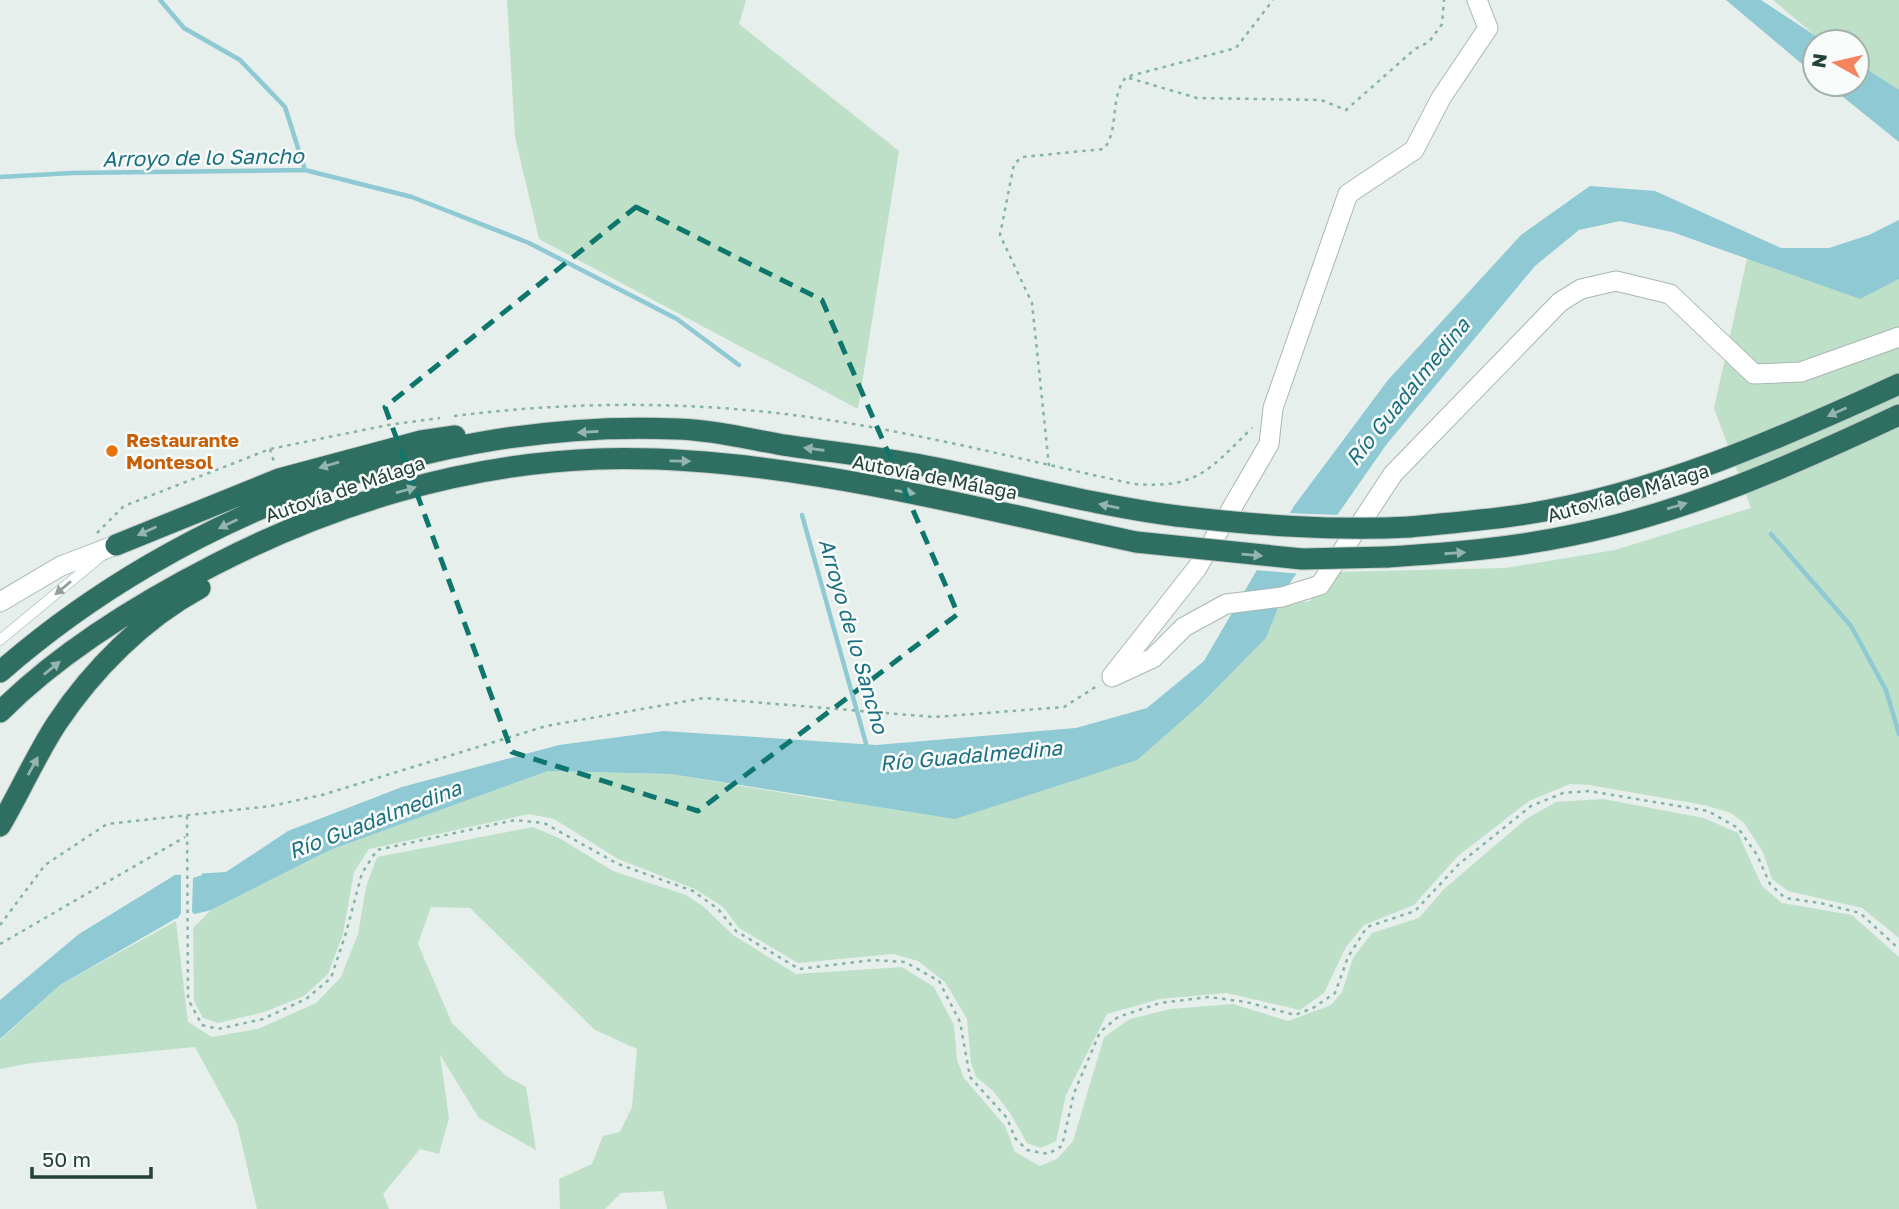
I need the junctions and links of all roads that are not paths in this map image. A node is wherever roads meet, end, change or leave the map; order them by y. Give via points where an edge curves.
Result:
1 (1477, 0) edge
2 (1899, 337) edge
3 (1899, 384) edge
4 (1899, 415) edge
5 (492, 441) junction
6 (379, 498) junction
7 (116, 545) junction
8 (0, 602) edge
9 (0, 640) edge
10 (0, 672) edge
11 (0, 712) edge
12 (0, 826) edge

1 - 2 street via 1488,28 1441,98 1414,150 1348,194 1273,408 1269,444 1197,568 1112,677 1153,658 1184,627 1226,604 1282,597 1320,585 1392,474 1560,302 1581,289 1616,281 1670,294 1754,374 1801,372
3 -> 5 highway, Autovía de Málaga, bridge via 1752,449 1632,489 1528,514 1358,530 1270,527 1118,508 924,466 679,429
6 -> 4 highway, Autovía de Málaga, bridge via 450,477 523,466 598,459 691,461 917,495 1136,542 1302,559 1387,557 1477,551 1575,535 1699,500 1810,457
5 -> 7 highway via 454,436 421,440 354,458 279,479
5 -> 10 highway, Autovía de Málaga via 368,469 301,491 233,521 92,601
11 -> 6 highway, Autovía de Málaga via 60,662 172,586 249,547
12 -> 6 highway via 57,723 106,660 177,600
7 - 8 street via 87,555
7 -> 9 lane

